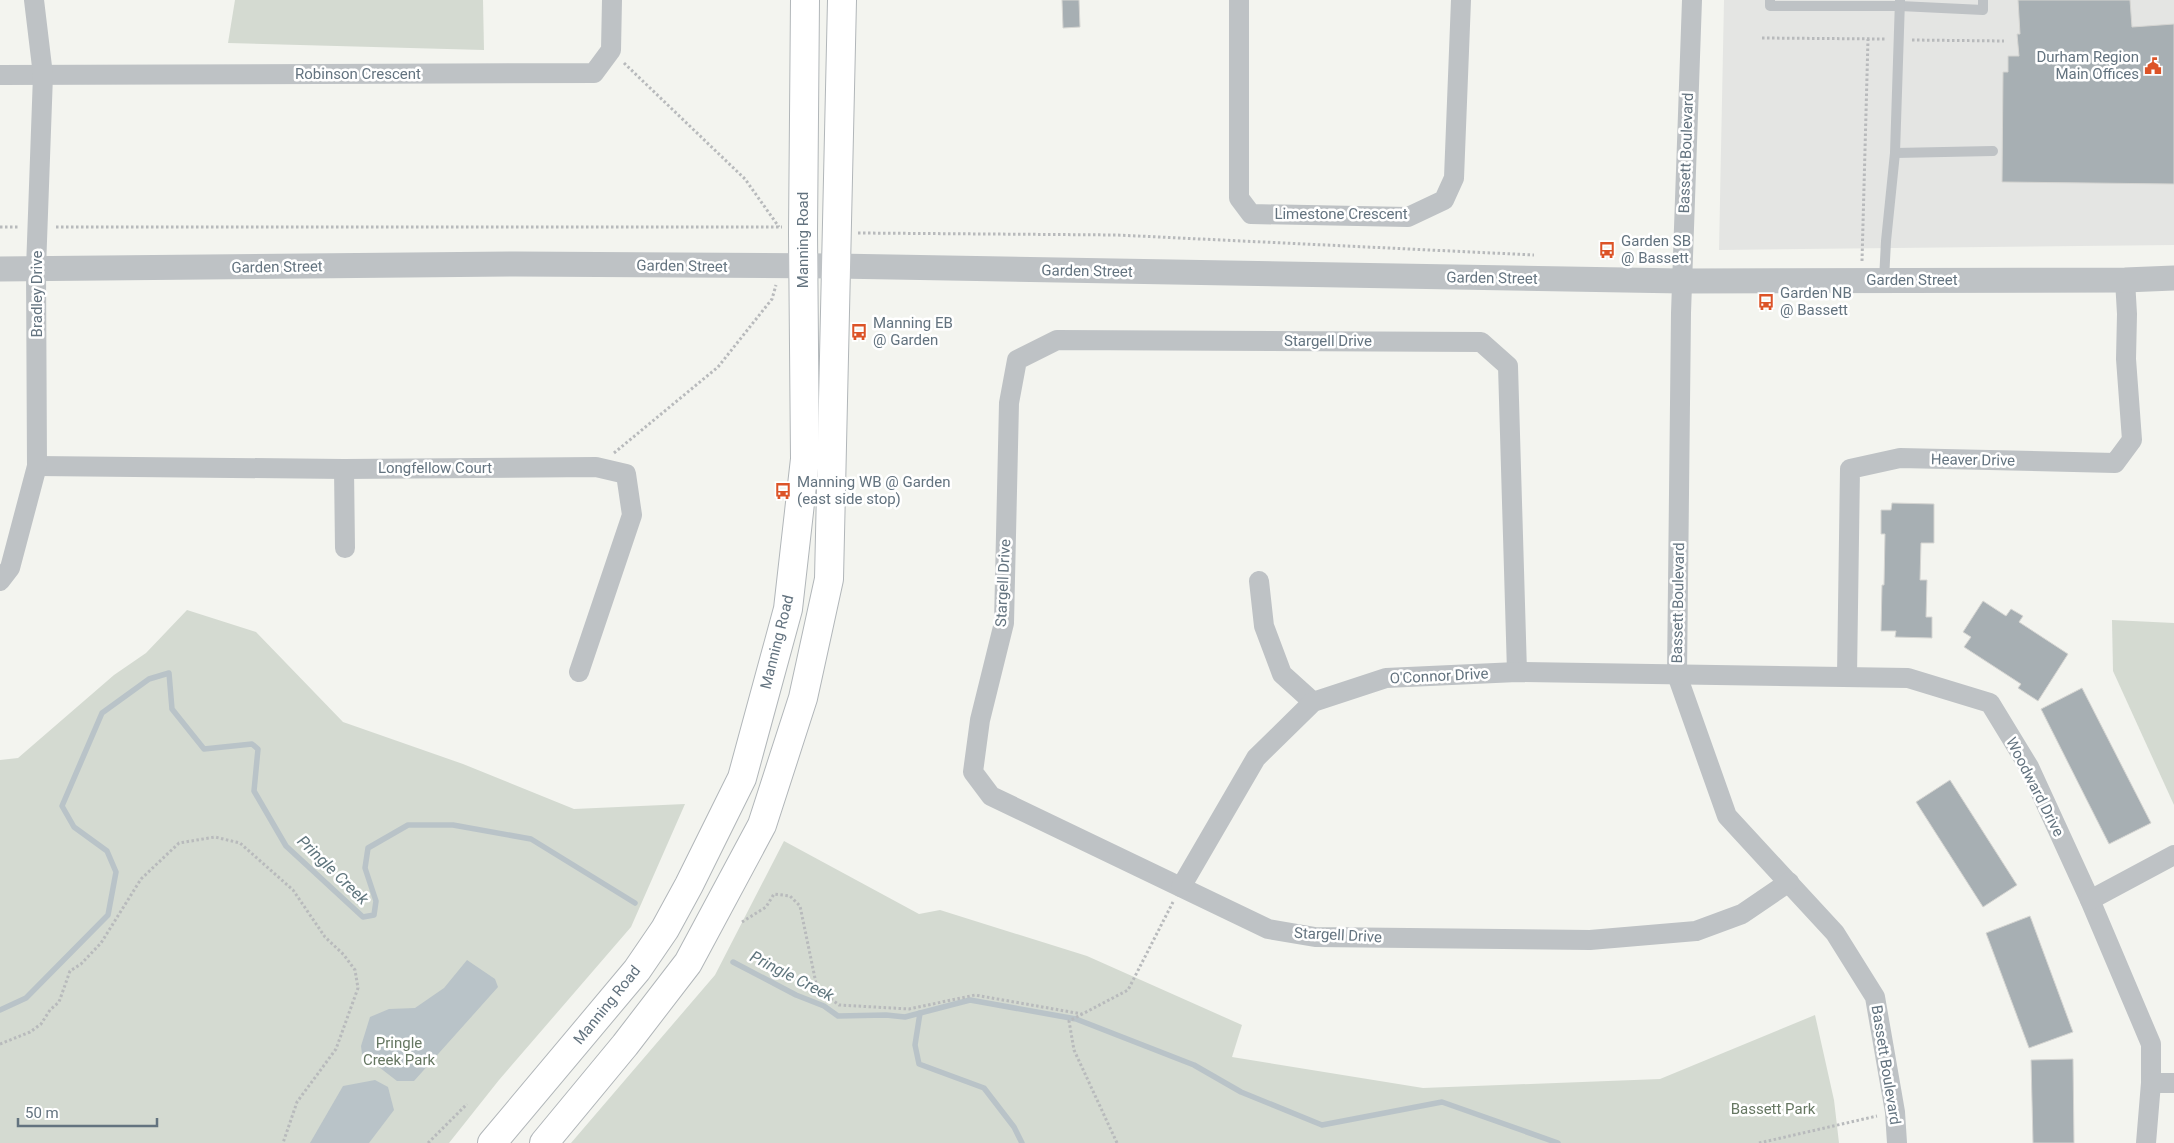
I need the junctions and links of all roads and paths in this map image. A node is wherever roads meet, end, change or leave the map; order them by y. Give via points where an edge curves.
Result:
1 (34, 0) edge
2 (612, 0) edge
3 (805, 0) edge
4 (842, 0) edge
5 (1238, 0) edge
6 (1461, 0) edge
7 (1692, 0) edge
8 (1770, 0) edge
9 (1983, 0) edge
10 (1900, 3) edge
11 (1868, 39) dead end
12 (0, 75) edge
13 (43, 75) junction
14 (1993, 151) dead end
15 (1895, 153) junction
16 (0, 227) edge
17 (38, 227) junction
18 (803, 233) junction
19 (837, 233) junction
20 (1543, 255) dead end
21 (803, 266) junction
22 (836, 266) junction
23 (0, 269) edge
24 (36, 270) junction
25 (2174, 278) edge
26 (1873, 280) junction
27 (2125, 280) junction
28 (1682, 281) junction
29 (37, 466) junction
30 (344, 469) junction
31 (345, 548) dead end
32 (1258, 581) dead end
33 (0, 582) edge
34 (579, 672) dead end
35 (1517, 672) junction
36 (1677, 675) junction
37 (1847, 676) junction
38 (1313, 702) junction
39 (2174, 855) edge
40 (1789, 882) junction
41 (1181, 887) junction
42 (2090, 900) junction
43 (742, 922) dead end
44 (1082, 1014) junction
45 (0, 1044) edge
46 (2150, 1083) junction
47 (2174, 1083) edge
48 (467, 1104) dead end
49 (1895, 1112) junction
50 (283, 1143) edge
51 (428, 1143) edge
52 (492, 1143) edge
53 (544, 1143) edge
54 (1117, 1143) edge
55 (1759, 1143) edge
56 (1898, 1143) edge
57 (2146, 1143) edge

1 - 13 street, Bradley Drive
2 - 13 street, Robinson Crescent via 611,50 594,73
3 - 18 main road, Manning Road
4 - 19 main road
5 - 6 street, Limestone Crescent via 1239,198 1251,214 1408,217 1444,200 1454,178
7 - 28 street, Bassett Boulevard
8 - 10 lane via 1770,6
9 - 10 lane via 1983,10
10 - 15 lane
11 - 26 path
12 - 13 street
13 - 17 street, Bradley Drive
14 - 15 lane
15 - 26 lane via 1886,241
16 - 17 path
17 - 18 path via 779,226
17 - 24 street, Bradley Drive
18 - 21 main road, Manning Road
19 - 20 path via 1117,235
19 - 22 main road
21 - 22 street, Garden Street
21 - 24 street, Garden Street via 515,264
21 - 52 main road, Manning Road via 805,459 788,609 742,778 665,929 637,970
22 - 28 street, Garden Street
22 - 53 main road via 829,579 803,698 762,826 688,963 625,1046
23 - 24 street, Garden Street
24 - 29 street, Bradley Drive
25 - 27 street, Garden Street
26 - 27 street, Garden Street
26 - 28 street, Garden Street
27 - 37 street, Heaver Drive via 2132,440 2115,464 1900,458 1850,469
28 - 36 street, Bassett Boulevard
29 - 30 street, Longfellow Court
29 - 33 street, Bradley Drive via 10,568
30 - 31 street
30 - 34 street, Longfellow Court via 596,467 626,474 632,515
32 - 38 street via 1264,626 1282,674
35 - 36 street, O'Connor Drive
35 - 38 street, O'Connor Drive via 1386,678
35 - 41 street, Stargell Drive via 1508,366 1481,342 1057,340 1017,360 1009,403 1004,623 980,720 973,772 991,796
36 - 37 street, Woodward Drive
36 - 40 street, Bassett Boulevard via 1727,816
37 - 42 street, Woodward Drive via 1908,678 1990,703 2029,767
38 - 41 street, O'Connor Drive via 1256,758
39 - 42 street
40 - 41 street, Stargell Drive via 1742,914 1696,931 1590,940 1316,937 1268,929
40 - 49 street, Bassett Boulevard via 1836,933 1874,997
41 - 44 path via 1128,990
42 - 46 street, Woodward Drive via 2150,1044
43 - 44 path via 766,907 774,894 790,896 800,906 817,988 839,1006 909,1009 975,994
44 - 54 path via 1069,1021 1074,1050
45 - 50 path via 41,1024 60,1002 70,971 82,964 101,943 140,879 179,843 215,836 240,844 293,890 325,937 355,970 358,988 336,1049 297,1102
46 - 47 street
46 - 57 street, Woodward Drive
48 - 51 path
49 - 55 path
49 - 56 street, Bassett Boulevard

